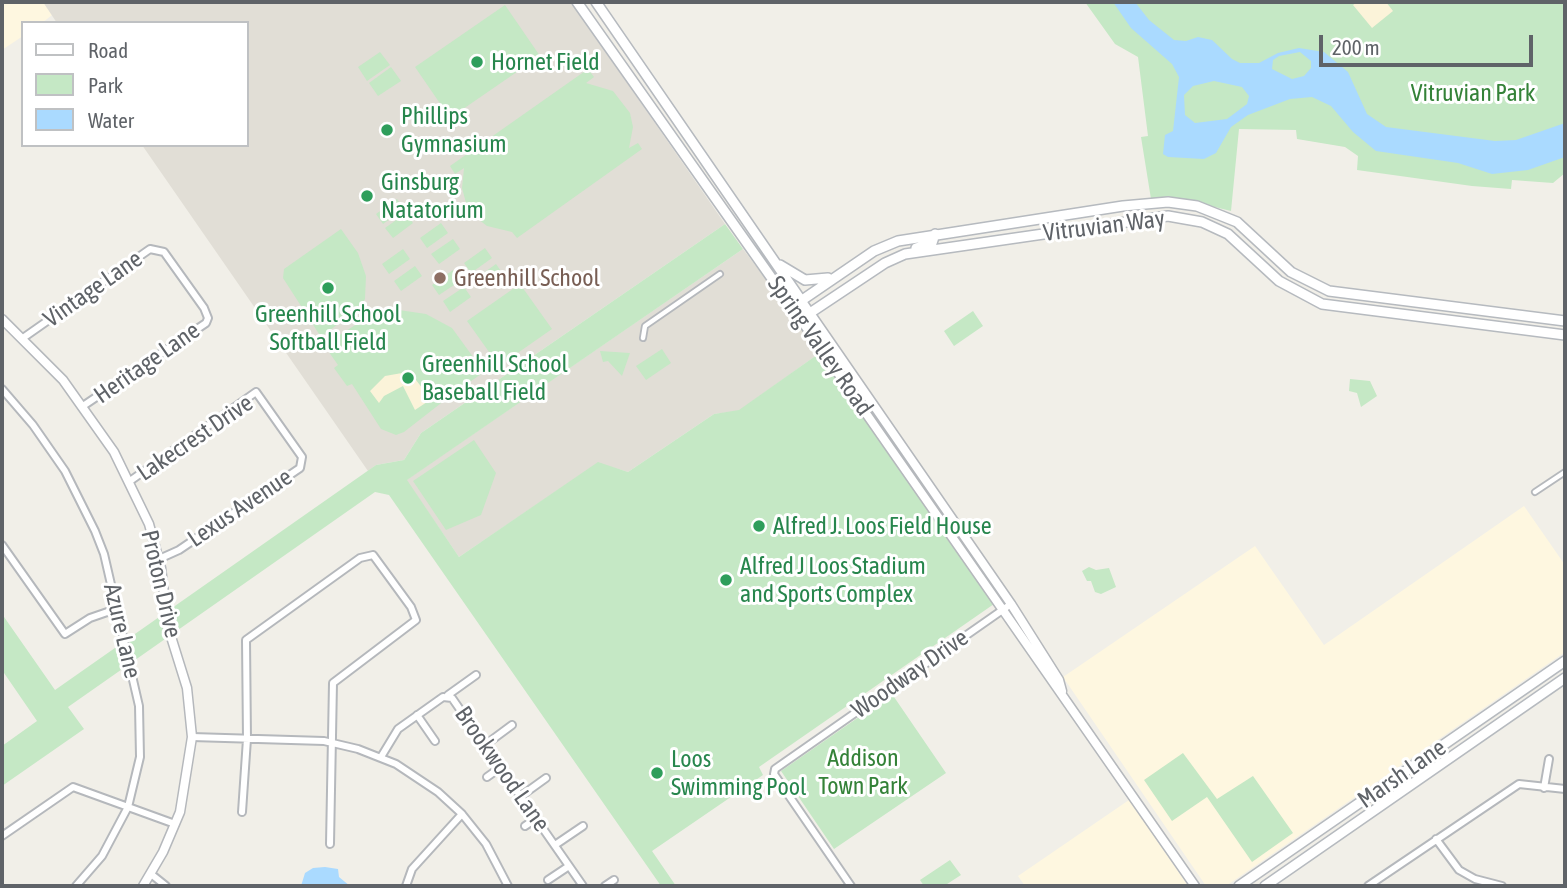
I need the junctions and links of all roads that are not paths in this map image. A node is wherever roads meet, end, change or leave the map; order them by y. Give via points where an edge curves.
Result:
1 (577, 2) edge
2 (596, 2) edge
3 (733, 199) junction
4 (1168, 202) junction
5 (722, 207) junction
6 (1168, 216) junction
7 (1021, 222) junction
8 (935, 234) junction
9 (1023, 237) junction
10 (164, 252) joint
11 (905, 254) junction
12 (773, 260) junction
13 (720, 274) dead end
14 (836, 275) junction
15 (801, 300) junction
16 (792, 307) junction
17 (810, 312) junction
18 (2, 319) edge
19 (801, 319) junction
20 (1565, 321) edge
21 (1565, 335) edge
22 (23, 338) junction
23 (643, 338) dead end
24 (2, 389) edge
25 (260, 395) joint
26 (83, 406) junction
27 (1565, 471) edge
28 (130, 481) junction
29 (1535, 492) dead end
30 (2, 545) edge
31 (159, 559) junction
32 (1011, 604) junction
33 (116, 610) junction
34 (1002, 610) junction
35 (1565, 661) edge
36 (476, 675) dead end
37 (1565, 678) edge
38 (1525, 690) junction
39 (1062, 691) junction
40 (448, 695) junction
41 (1532, 702) junction
42 (417, 715) junction
43 (512, 725) dead end
44 (192, 737) junction
45 (247, 739) junction
46 (435, 741) dead end
47 (330, 742) junction
48 (485, 744) junction
49 (381, 757) junction
50 (1549, 759) dead end
51 (501, 767) junction
52 (487, 777) dead end
53 (546, 778) dead end
54 (1544, 788) junction
55 (1565, 789) edge
56 (521, 796) junction
57 (128, 807) junction
58 (1355, 807) junction
59 (242, 812) dead end
60 (462, 814) junction
61 (537, 818) junction
62 (1364, 819) junction
63 (175, 824) junction
64 (525, 826) dead end
65 (583, 826) dead end
66 (2, 836) edge
67 (1436, 839) junction
68 (330, 844) dead end
69 (555, 845) junction
70 (569, 866) junction
71 (151, 874) junction
72 (548, 880) dead end
73 (614, 880) dead end
74 (507, 885) edge
75 (76, 886) edge
76 (143, 886) edge
77 (166, 886) edge
78 (405, 886) edge
79 (583, 886) edge
80 (606, 886) edge
81 (851, 886) edge
82 (1195, 886) edge
83 (1239, 886) edge
84 (1265, 886) edge
85 (1368, 886) edge
86 (1502, 886) edge

1 - 5 main road, Spring Valley Road
2 - 3 main road, Spring Valley Road
3 - 5 main road
3 - 12 main road, Spring Valley Road
4 - 6 main road
4 - 7 main road, Vitruvian Way
4 - 20 main road, Vitruvian Way via 1197,206 1237,222 1291,272 1329,291
5 - 16 main road, Spring Valley Road
6 - 9 main road, Vitruvian Way
6 - 21 main road, Vitruvian Way via 1202,222 1228,234 1279,281 1322,304
7 - 8 main road, Vitruvian Way
7 - 9 main road
8 - 11 main road via 932,243
8 - 14 main road, Vitruvian Way via 874,251
9 - 11 main road, Vitruvian Way
10 - 22 street, Vintage Lane via 150,249
10 - 26 street, Heritage Lane via 208,318 202,328
11 - 17 main road, Vitruvian Way
12 - 14 main road via 805,280
12 - 15 main road, Spring Valley Road
13 - 23 street via 645,326
14 - 15 main road, Vitruvian Way
15 - 16 main road, Vitruvian Way
15 - 17 street, Spring Valley Road
16 - 19 street, Spring Valley Road
17 - 19 main road, Vitruvian Way
17 - 32 street, Spring Valley Road
18 - 22 street, Proton Drive
19 - 34 street, Spring Valley Road
22 - 26 street, Proton Drive
24 - 33 street, Azure Lane via 33,425 81,502 104,554
25 - 28 street, Lakecrest Drive via 251,395
25 - 31 street, Lexus Avenue via 302,457 300,468
26 - 28 street, Proton Drive
27 - 29 street
28 - 31 street, Proton Drive
30 - 33 street via 65,634 90,618
31 - 44 street, Proton Drive via 168,627 184,672
32 - 34 street, Woodway Drive
32 - 39 street, Spring Valley Road
33 - 57 street, Azure Lane via 141,718 140,757
34 - 39 street, Spring Valley Road
34 - 81 street, Woodway Drive via 775,769 774,774
35 - 38 main road, Marsh Lane
36 - 40 street
37 - 41 main road, Marsh Lane
38 - 41 main road
38 - 58 main road, Marsh Lane
39 - 82 street, Spring Valley Road
40 - 42 street, Brookwood Lane
40 - 48 street, Brookwood Lane
41 - 62 main road, Marsh Lane
42 - 46 street
42 - 49 street, Brookwood Lane via 398,729
43 - 48 street
44 - 45 street
44 - 63 street, Proton Drive via 184,799
45 - 47 street
45 - 47 street via 246,640 363,556 373,555 416,620 333,683
45 - 59 street
47 - 49 street
47 - 68 street
48 - 51 street, Brookwood Lane
49 - 60 street via 419,778
50 - 54 street
51 - 52 street
51 - 56 street, Brookwood Lane
53 - 56 street
54 - 55 street
54 - 67 street via 1519,784
56 - 61 street, Brookwood Lane
57 - 63 street
57 - 66 street via 73,787
57 - 75 street, Azure Lane via 102,856
58 - 62 main road
58 - 83 main road, Marsh Lane
60 - 74 street via 486,844
60 - 78 street via 412,869
61 - 64 street
61 - 69 street, Brookwood Lane
62 - 84 main road, Marsh Lane
63 - 71 street, Proton Drive
65 - 69 street
67 - 85 street
67 - 86 street via 1459,870
69 - 70 street, Brookwood Lane
70 - 72 street
70 - 79 street, Brookwood Lane
71 - 76 street, Proton Drive
71 - 77 street
73 - 80 street

